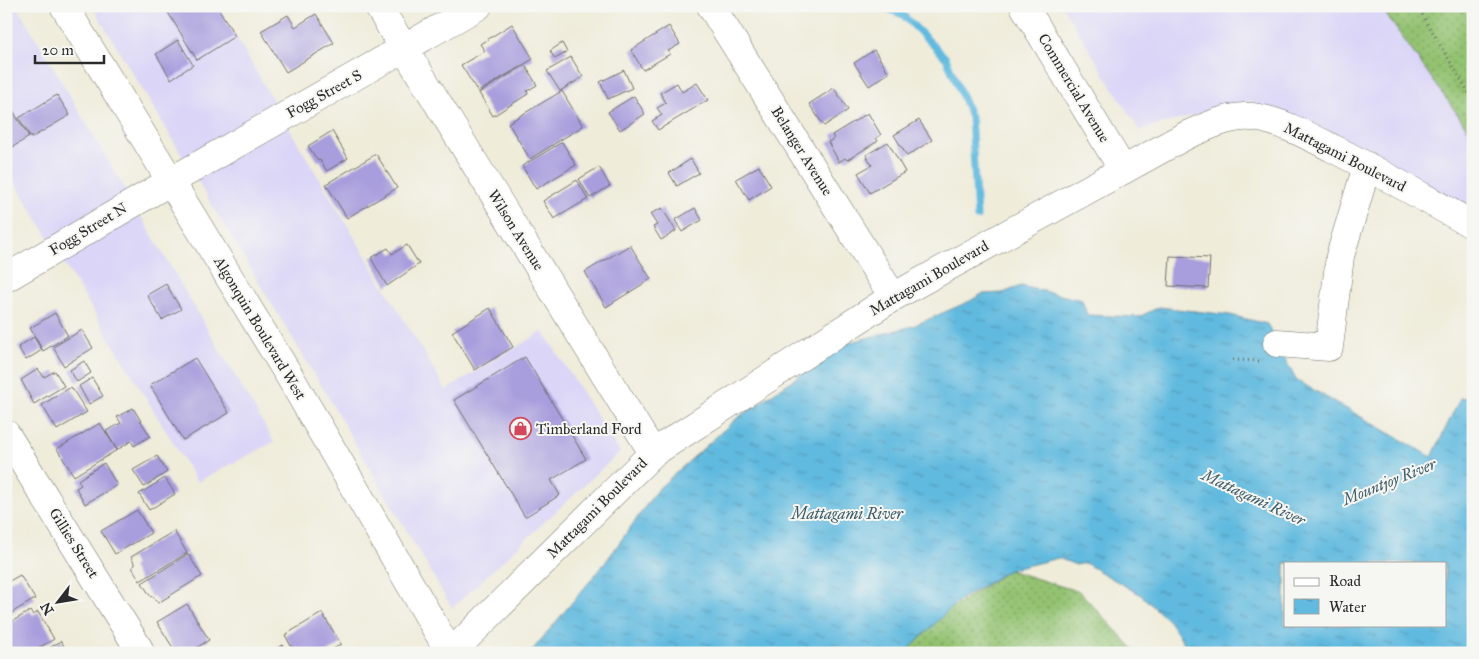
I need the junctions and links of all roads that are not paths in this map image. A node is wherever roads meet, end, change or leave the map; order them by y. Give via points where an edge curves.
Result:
1 (64, 6) edge
2 (378, 6) edge
3 (478, 6) edge
4 (711, 6) edge
5 (1024, 6) edge
6 (404, 49) junction
7 (1367, 166) junction
8 (1123, 170) junction
9 (171, 181) junction
10 (1473, 225) edge
11 (6, 278) edge
12 (893, 297) junction
13 (1277, 343) dead end
14 (6, 434) edge
15 (653, 453) junction
16 (140, 653) edge
17 (451, 653) edge

1 - 9 street, Algonquin Boulevard West
2 - 6 street, Wilson Avenue
3 - 6 street, Fogg Street S
4 - 12 street, Belanger Avenue
5 - 8 street, Commercial Avenue
6 - 9 street, Fogg Street S
6 - 15 street, Wilson Avenue
7 - 8 street, Mattagami Boulevard via 1293,129 1244,116 1214,123
7 - 10 street, Mattagami Boulevard
7 - 13 street via 1340,256 1328,347
8 - 12 street, Mattagami Boulevard
9 - 11 street, Fogg Street N
9 - 17 street, Algonquin Boulevard West
12 - 15 street, Mattagami Boulevard
14 - 16 street, Gillies Street
15 - 17 street, Mattagami Boulevard

